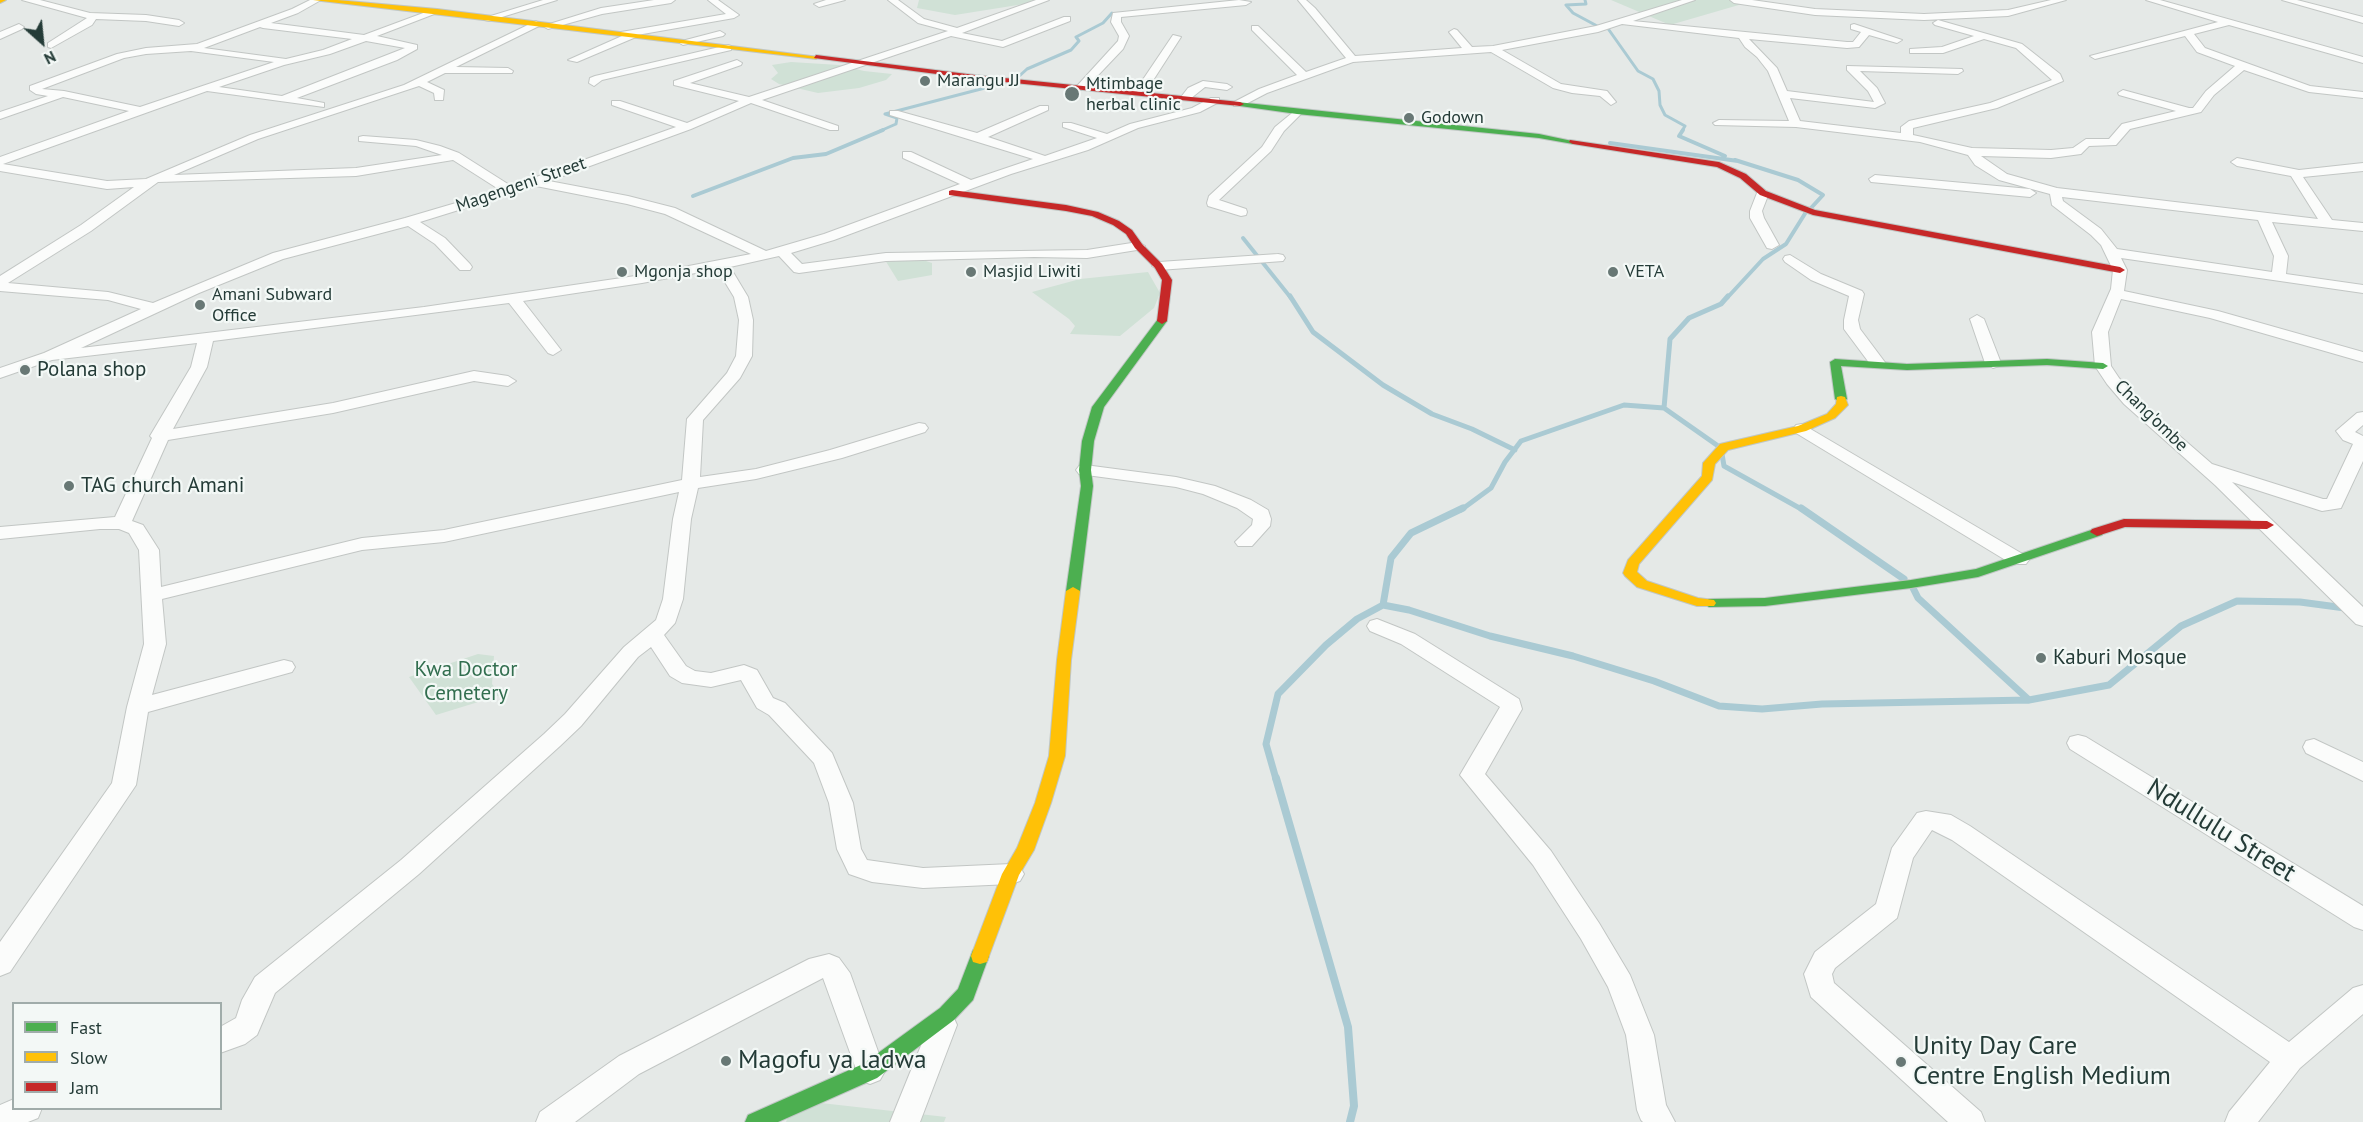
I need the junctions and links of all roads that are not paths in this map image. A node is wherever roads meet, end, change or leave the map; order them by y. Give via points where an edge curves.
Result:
1 (26, 0) edge
2 (316, 0) edge
3 (553, 0) edge
4 (671, 0) edge
5 (712, 0) edge
6 (841, 0) edge
7 (892, 0) edge
8 (1045, 0) edge
9 (1691, 0) edge
10 (1734, 0) edge
11 (2062, 0) edge
12 (2150, 0) edge
13 (2286, 0) edge
14 (1302, 1) edge
15 (1246, 2) dead end
16 (819, 4) dead end
17 (437, 11) junction
18 (1815, 12) junction
19 (93, 16) junction
20 (1914, 17) junction
21 (486, 19) junction
22 (1067, 19) dead end
23 (2363, 20) edge
24 (1621, 22) junction
25 (2230, 22) junction
26 (179, 23) dead end
27 (260, 24) junction
28 (542, 25) junction
29 (19, 27) dead end
30 (1255, 28) dead end
31 (1867, 31) junction
32 (955, 32) junction
33 (1454, 32) dead end
34 (2188, 33) junction
35 (720, 34) dead end
36 (629, 35) junction
37 (1742, 35) junction
38 (0, 36) edge
39 (1984, 36) junction
40 (365, 37) junction
41 (1176, 38) dead end
42 (1897, 40) dead end
43 (683, 42) junction
44 (51, 45) dead end
45 (728, 48) junction
46 (186, 49) junction
47 (1493, 49) junction
48 (1470, 51) junction
49 (1914, 51) dead end
50 (660, 56) dead end
51 (2095, 57) dead end
52 (1352, 59) junction
53 (573, 60) dead end
54 (2363, 60) edge
55 (290, 61) junction
56 (737, 63) dead end
57 (864, 63) junction
58 (629, 66) junction
59 (2242, 66) junction
60 (444, 70) junction
61 (508, 71) dead end
62 (1958, 71) dead end
63 (1304, 76) junction
64 (420, 82) junction
65 (594, 83) dead end
66 (1081, 87) junction
67 (1227, 87) dead end
68 (205, 88) junction
69 (1135, 92) junction
70 (2123, 93) dead end
71 (64, 94) junction
72 (1782, 94) junction
73 (2363, 95) edge
74 (1186, 97) junction
75 (439, 98) dead end
76 (285, 99) junction
77 (747, 100) junction
78 (1215, 100) junction
79 (1611, 102) dead end
80 (616, 103) dead end
81 (1238, 104) junction
82 (320, 105) dead end
83 (1044, 108) dead end
84 (143, 111) junction
85 (1297, 112) junction
86 (894, 113) dead end
87 (2192, 113) junction
88 (0, 116) edge
89 (1719, 123) dead end
90 (1796, 124) junction
91 (1067, 125) dead end
92 (687, 127) junction
93 (834, 128) dead end
94 (978, 137) junction
95 (1907, 137) junction
96 (1107, 138) junction
97 (363, 139) dead end
98 (1972, 152) junction
99 (906, 155) dead end
100 (455, 156) junction
101 (1046, 159) junction
102 (0, 161) edge
103 (2237, 162) dead end
104 (0, 167) edge
105 (2363, 167) edge
106 (2299, 174) junction
107 (1875, 179) dead end
108 (151, 181) junction
109 (534, 182) junction
110 (971, 184) junction
111 (510, 191) junction
112 (1763, 192) junction
113 (952, 193) junction
114 (2056, 194) junction
115 (1241, 212) dead end
116 (2263, 218) junction
117 (410, 221) junction
118 (2327, 223) junction
119 (2363, 227) edge
120 (1772, 245) dead end
121 (1138, 246) junction
122 (782, 251) junction
123 (2113, 253) junction
124 (765, 256) junction
125 (1278, 258) dead end
126 (1790, 259) dead end
127 (722, 265) junction
128 (1159, 266) junction
129 (465, 267) dead end
130 (2120, 270) junction
131 (2279, 276) junction
132 (0, 282) edge
133 (0, 287) edge
134 (2363, 289) edge
135 (2116, 294) junction
136 (512, 297) junction
137 (152, 308) junction
138 (1977, 319) dead end
139 (207, 337) junction
140 (553, 350) dead end
141 (50, 356) junction
142 (2363, 357) edge
143 (1993, 363) junction
144 (1879, 365) junction
145 (2103, 366) junction
146 (0, 373) edge
147 (508, 381) dead end
148 (2363, 417) edge
149 (919, 428) dead end
150 (1802, 429) junction
151 (159, 436) junction
152 (2205, 467) junction
153 (1085, 470) junction
154 (690, 484) junction
155 (122, 524) junction
156 (2267, 525) junction
157 (0, 532) edge
158 (1245, 542) dead end
159 (2019, 560) junction
160 (153, 595) junction
161 (2363, 619) edge
162 (1377, 626) dead end
163 (652, 633) junction
164 (284, 667) dead end
165 (138, 707) junction
166 (2078, 743) dead end
167 (2314, 747) dead end
168 (2363, 772) edge
169 (1011, 874) junction
170 (2363, 919) edge
171 (0, 964) edge
172 (2363, 997) edge
173 (947, 1014) junction
174 (222, 1039) edge
175 (2290, 1059) junction
176 (870, 1071) junction
177 (22, 1110) edge
178 (0, 1119) edge
179 (551, 1122) edge
180 (755, 1122) edge
181 (905, 1122) edge
182 (1660, 1122) edge
183 (1970, 1122) edge
184 (2240, 1122) edge

1 - 19 street
2 - 17 street
2 - 27 street
3 - 21 street
4 - 28 street
5 - 36 street via 734,15
6 - 16 street
7 - 32 street via 921,21
8 - 32 street, Magengeni Street
9 - 24 street
10 - 18 street
11 - 20 street via 2008,13
12 - 25 street
13 - 23 street
14 - 52 street
15 - 66 street via 1116,15 1123,41
17 - 21 street
17 - 40 street
18 - 20 street via 1899,12
18 - 31 street
19 - 26 street
19 - 44 street via 89,23
20 - 39 street
21 - 28 street
22 - 32 street via 1003,44
24 - 37 street
24 - 47 street
25 - 34 street
25 - 54 street
27 - 40 street
27 - 46 street
28 - 36 street
28 - 60 street
29 - 38 street
30 - 63 street
31 - 37 street via 1856,45
31 - 42 street
32 - 57 street, Magengeni Street
33 - 48 street
34 - 51 street
34 - 59 street via 2201,50
35 - 43 street
36 - 43 street
36 - 53 street
37 - 72 street via 1773,70
39 - 49 street via 1942,50
39 - 95 street via 2023,48 2058,81 1993,106 1913,123 1907,127
40 - 55 street
40 - 76 street via 414,47
41 - 69 street via 1148,80
43 - 45 street
45 - 57 street
45 - 58 street
46 - 55 street
46 - 71 street via 121,56 33,90
47 - 48 street
47 - 79 street via 1557,86 1603,93
48 - 52 street
50 - 58 street
52 - 63 street
55 - 68 street
56 - 77 street via 678,84
57 - 66 street
57 - 77 street, Magengeni Street
58 - 65 street
59 - 73 street via 2309,89
59 - 87 street
60 - 61 street
60 - 64 street
62 - 72 street via 1851,68 1872,90 1880,103 1875,105
63 - 81 street
64 - 75 street via 441,92
64 - 108 street via 227,147
66 - 69 street
67 - 74 street via 1203,84
68 - 76 street
68 - 84 street
69 - 74 street
70 - 87 street
71 - 84 street
71 - 88 street
72 - 90 street
74 - 78 street
76 - 82 street
77 - 92 street, Magengeni Street
77 - 93 street
78 - 81 street
78 - 96 street via 1196,110 1143,123
80 - 92 street
81 - 85 street
83 - 94 street
84 - 102 street
85 - 112 street via 1539,136 1650,153 1719,165 1743,176
85 - 115 street via 1279,129 1267,149 1213,199 1219,206
86 - 94 street
87 - 98 street via 2126,126 2112,142 2086,142 2077,151 2027,155
89 - 90 street
90 - 95 street
91 - 96 street
92 - 109 street, Magengeni Street
94 - 101 street
95 - 98 street
96 - 101 street
97 - 100 street via 416,143
98 - 114 street via 1979,162 2003,177
99 - 110 street
100 - 108 street via 356,172
100 - 111 street
101 - 110 street
103 - 106 street
104 - 108 street via 107,185
105 - 106 street
106 - 118 street via 2297,177
107 - 114 street
108 - 132 street
109 - 111 street, Magengeni Street
109 - 124 street via 670,211
110 - 113 street
111 - 117 street, Magengeni Street
112 - 120 street via 1757,218
112 - 130 street via 1790,205 1840,218
113 - 121 street via 1095,214 1129,232
113 - 122 street
114 - 116 street
114 - 123 street via 2057,202 2096,232
116 - 118 street
116 - 131 street via 2281,256
117 - 129 street via 440,241
117 - 137 street, Magengeni Street via 278,256
118 - 119 street
121 - 122 street via 1087,254 886,257 800,269
121 - 128 street
122 - 124 street
123 - 130 street
123 - 131 street
124 - 127 street
125 - 128 street
126 - 144 street via 1816,277 1857,294 1852,329
127 - 136 street
127 - 154 street via 741,297 746,320 745,350 734,375 695,418
128 - 153 street via 1167,280 1162,323 1098,407
130 - 135 street, Chang'ombe
131 - 134 street
133 - 137 street via 108,296
135 - 142 street via 2213,314
135 - 145 street, Chang'ombe via 2100,332
136 - 139 street
136 - 140 street
137 - 141 street, Magengeni Street
138 - 143 street
139 - 141 street
139 - 151 street via 199,367
141 - 146 street, Magengeni Street
143 - 144 street
143 - 145 street
144 - 150 street via 1835,362 1842,405 1832,416
145 - 152 street, Chang'ombe via 2130,401
147 - 151 street via 474,376 333,408
148 - 152 street via 2345,431 2363,442 2334,504 2329,506
149 - 154 street via 756,474
150 - 159 street
150 - 159 street via 1724,447 1709,463 1708,477 1633,563 1630,573 1642,584 1673,596 1716,604 1802,599 1911,584 1978,573
151 - 155 street
152 - 156 street, Chang'ombe
153 - 158 street via 1176,482 1244,504 1261,514 1262,519 1261,526
153 - 169 street via 1087,486 1064,660 1057,756 1025,850
154 - 160 street via 444,536 362,544
154 - 163 street via 670,613
155 - 157 street
155 - 160 street via 136,529 149,550
156 - 159 street via 2124,523
156 - 161 street, Chang'ombe
160 - 165 street via 155,644
162 - 182 street via 1425,649 1511,704 1472,775 1542,858 1620,983 1640,1035 1652,1110
163 - 169 street via 678,671 690,678 711,680 744,672 749,675 760,698 777,709 824,759 841,802 849,849 858,867 924,878
163 - 174 street via 552,740 410,867 265,985 247,1026
164 - 165 street
165 - 171 street via 124,785
166 - 170 street, Ndullulu Street
167 - 168 street
169 - 173 street via 966,994
172 - 175 street
173 - 176 street
173 - 181 street
175 - 183 street via 1961,832 1942,822 1926,820 1900,855 1888,910 1825,960 1818,974 1821,989
175 - 184 street
176 - 179 street via 836,973 830,966 819,967 629,1065
176 - 180 street
177 - 178 street

